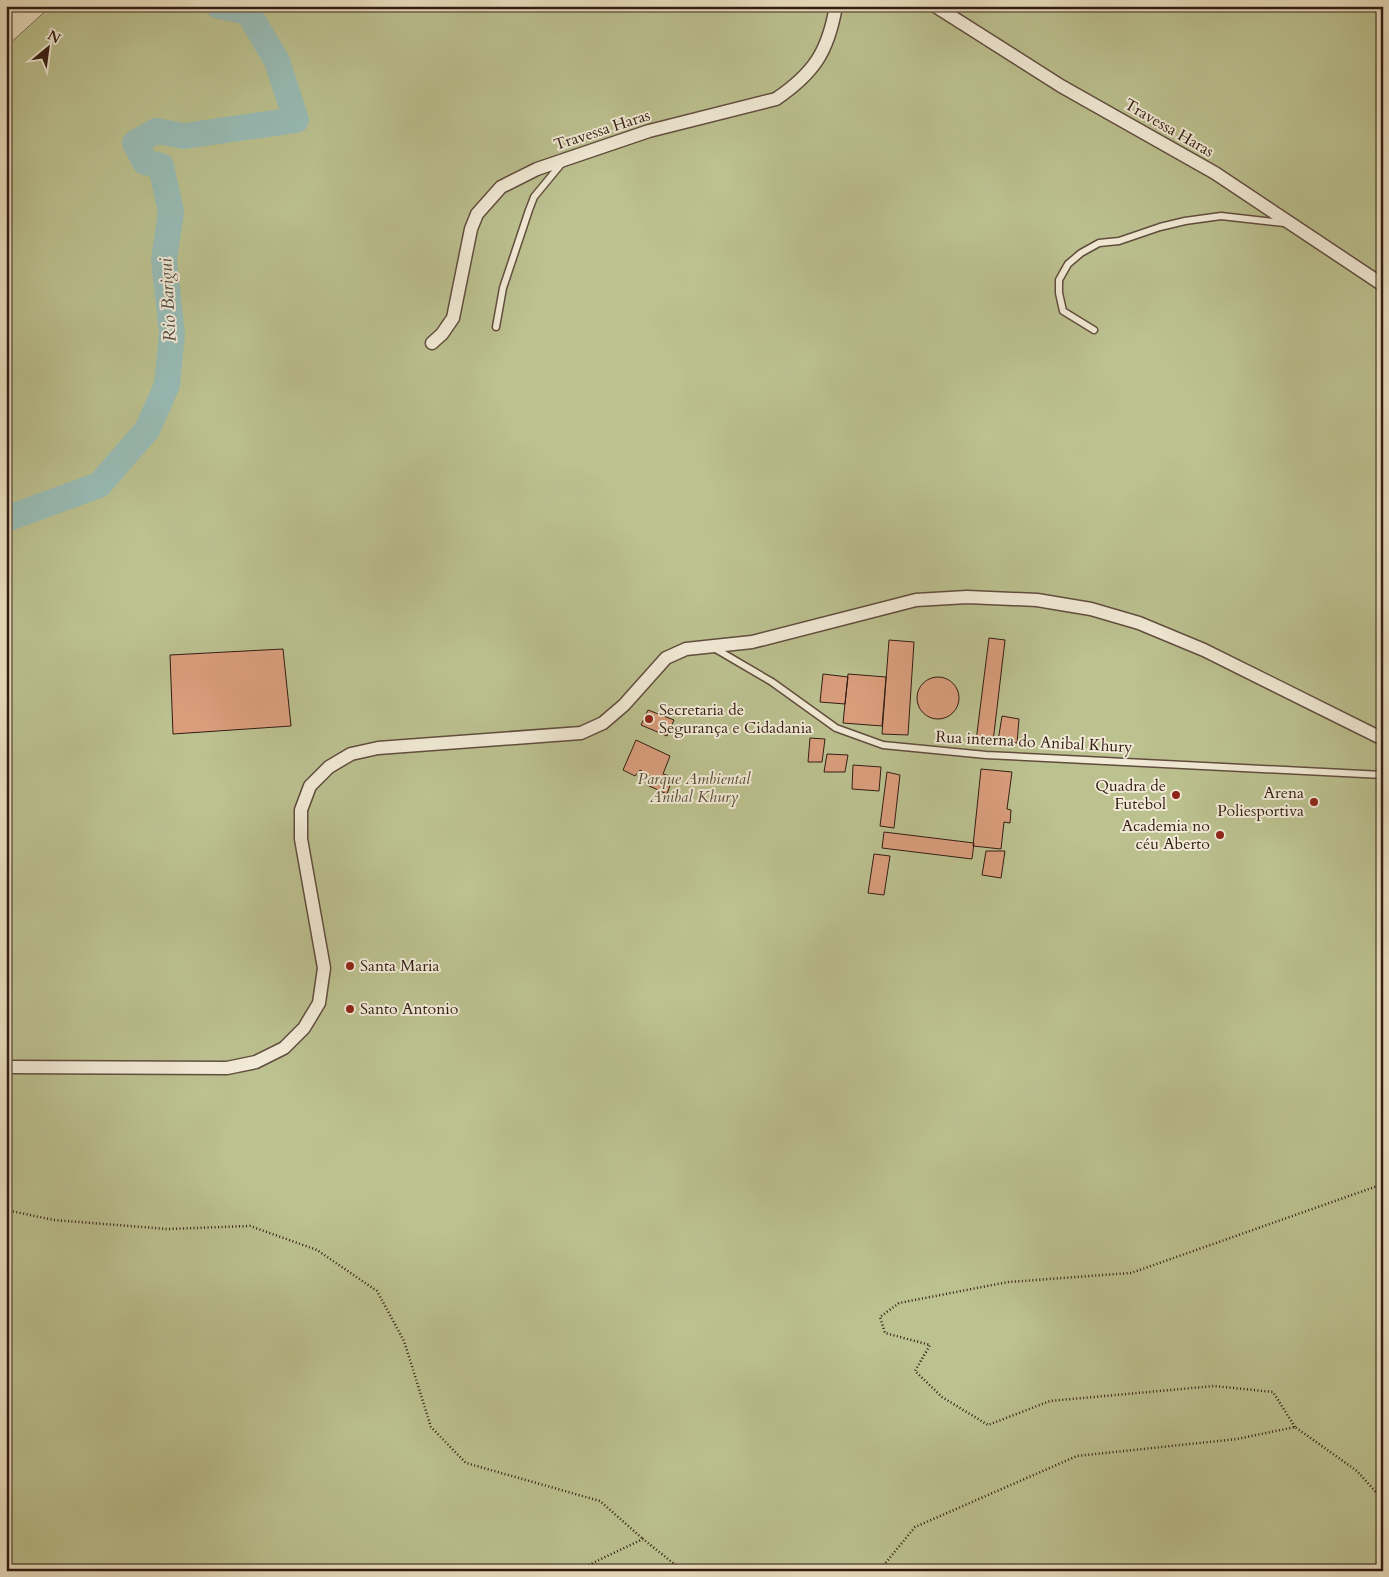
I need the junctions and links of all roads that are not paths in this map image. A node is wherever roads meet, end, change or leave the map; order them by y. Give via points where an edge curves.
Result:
1 (836, 6) edge
2 (935, 6) edge
3 (565, 160) junction
4 (1288, 223) junction
5 (1383, 285) edge
6 (496, 326) dead end
7 (1094, 330) dead end
8 (432, 343) dead end
9 (711, 647) junction
10 (1383, 738) edge
11 (1383, 775) edge
12 (6, 1067) edge

1 - 3 street, Travessa Haras via 829,37 816,66 776,99 649,131
2 - 4 street, Travessa Haras via 1061,86 1215,173
3 - 6 lane via 540,190 529,210 502,288
3 - 8 street, Travessa Haras via 526,173 502,187 476,214 453,318
4 - 5 street, Travessa Haras
4 - 7 lane via 1222,216 1185,221 1119,241 1099,243 1068,264 1059,280 1063,310
9 - 10 street via 752,642 916,600 967,597 1037,600 1091,609 1139,623 1204,650
9 - 11 lane, Rua interna do Anibal Khury via 772,682 836,728 883,745 986,755
9 - 12 street via 686,649 666,658 610,717 581,733 378,748 351,754 310,786 301,810 301,839 324,968 319,1003 304,1028 284,1048 256,1062 227,1068

